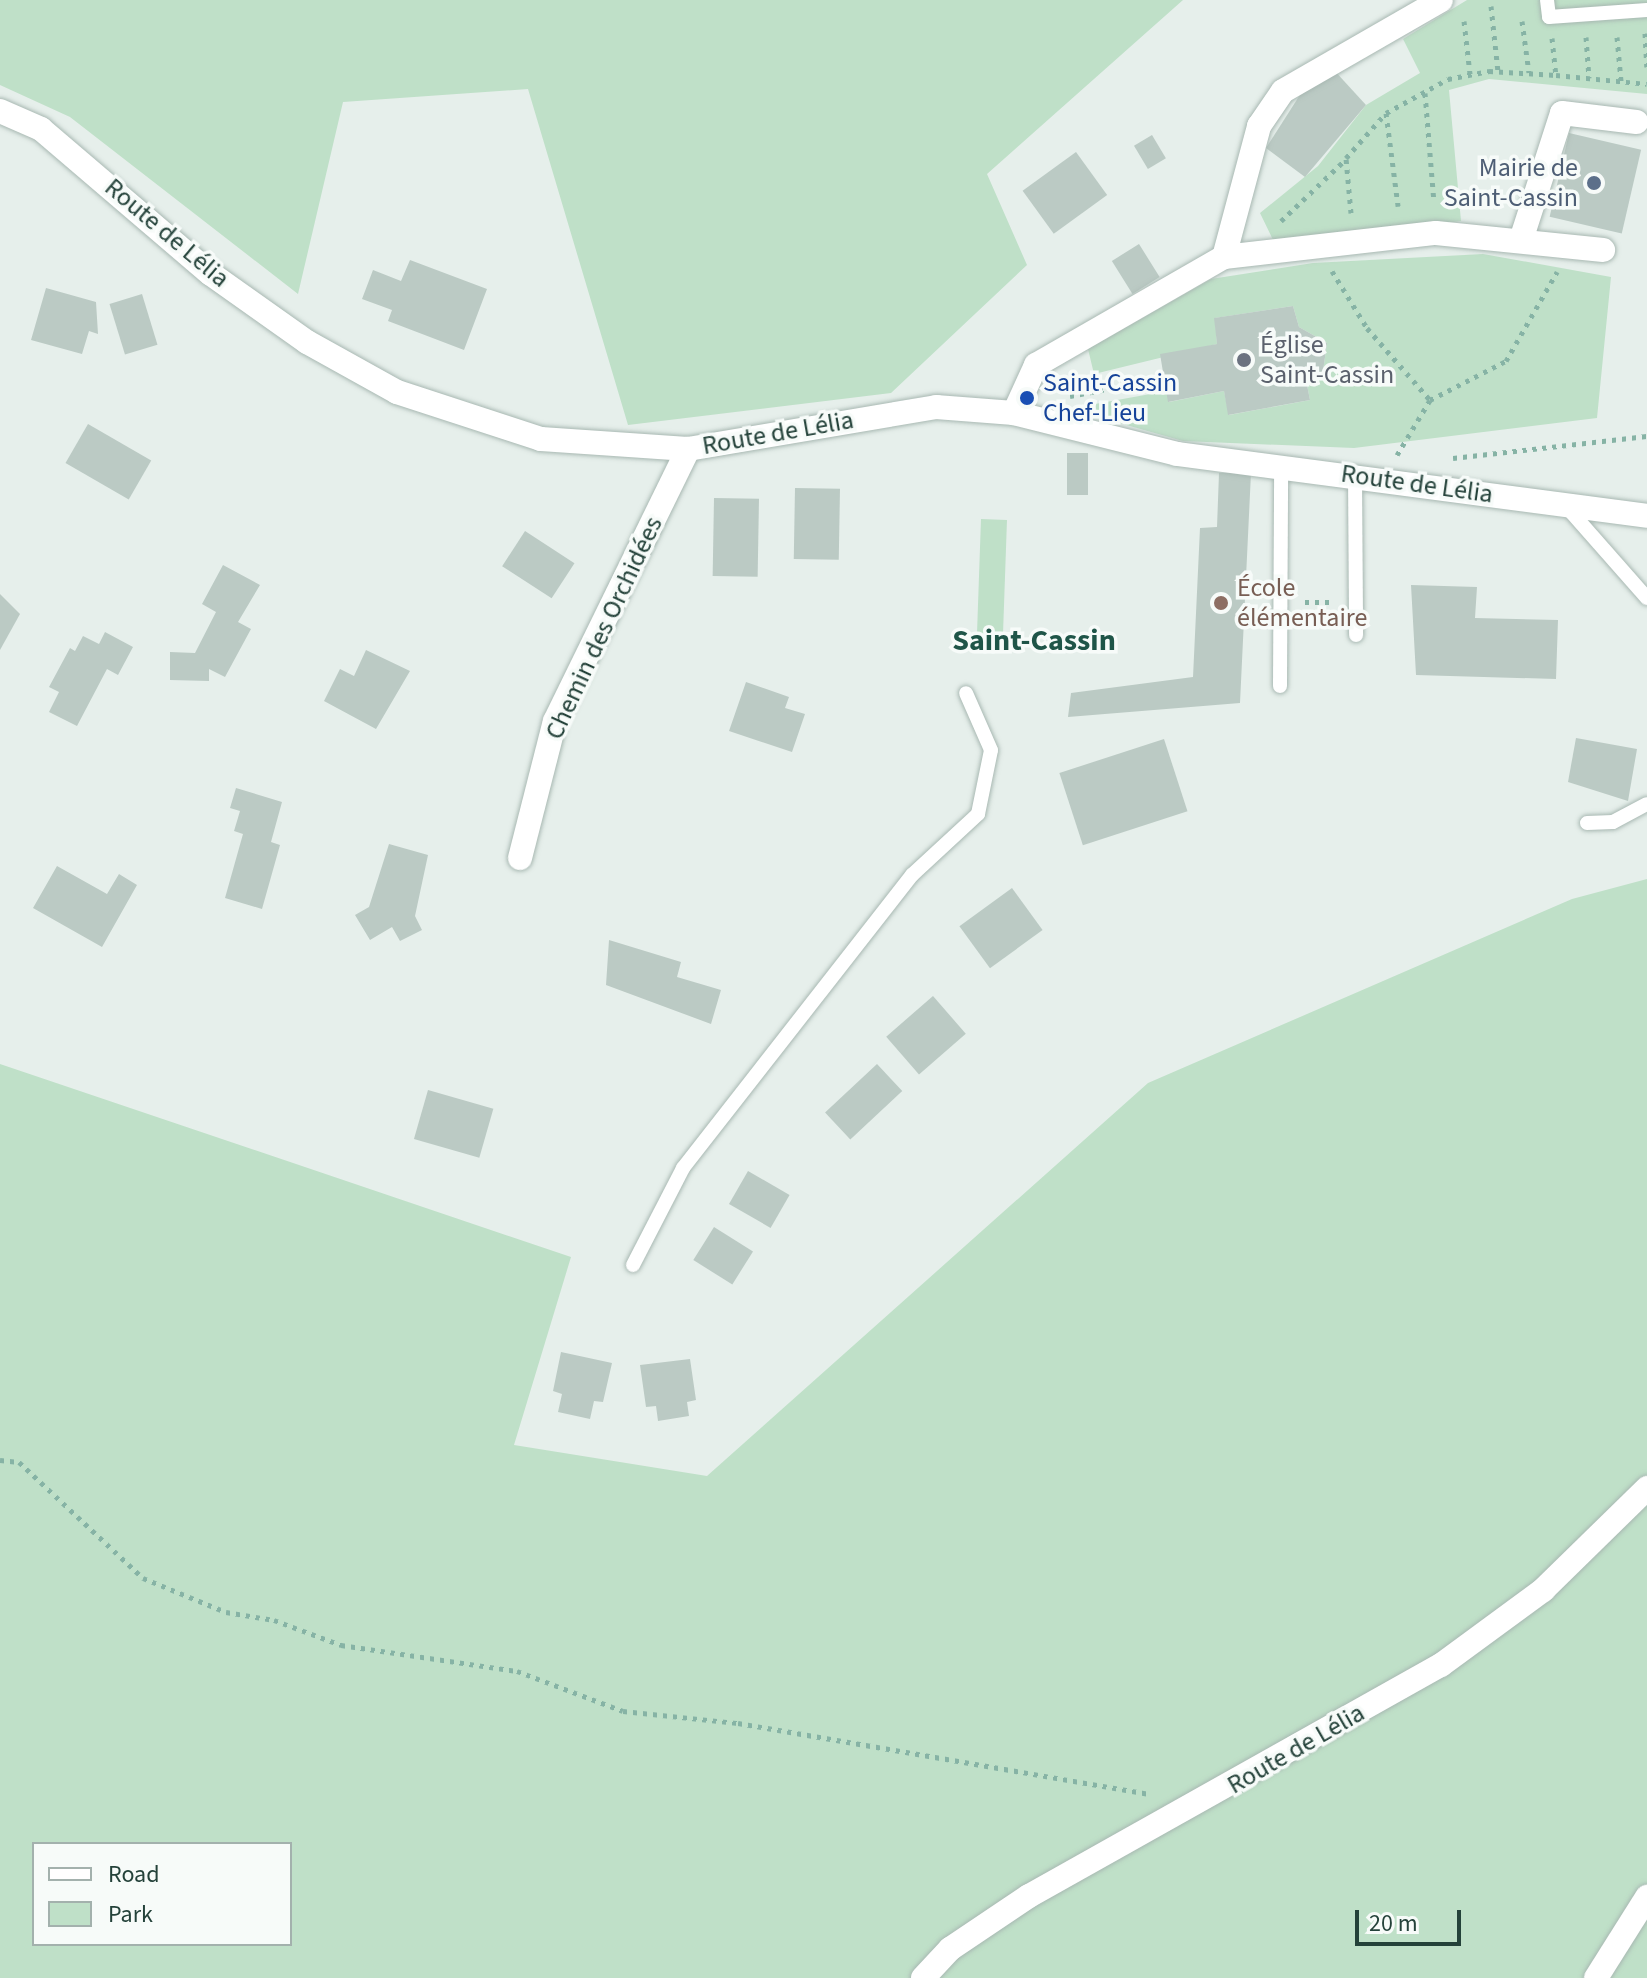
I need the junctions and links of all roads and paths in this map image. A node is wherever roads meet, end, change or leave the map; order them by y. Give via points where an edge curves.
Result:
1 (1441, 0) edge
2 (1547, 0) edge
3 (1491, 6) dead end
4 (1647, 10) edge
5 (1614, 12) junction
6 (1522, 15) dead end
7 (1549, 17) junction
8 (1464, 21) dead end
9 (1498, 72) junction
10 (1529, 73) junction
11 (1470, 74) junction
12 (1556, 75) junction
13 (1621, 81) junction
14 (1647, 84) edge
15 (1425, 93) junction
16 (0, 111) edge
17 (1386, 113) junction
18 (1636, 122) dead end
19 (1346, 158) junction
20 (1424, 203) dead end
21 (1411, 205) dead end
22 (1398, 206) junction
23 (1383, 208) dead end
24 (1368, 210) dead end
25 (1354, 212) junction
26 (1339, 214) dead end
27 (1294, 221) dead end
28 (1522, 237) junction
29 (1566, 244) junction
30 (1326, 246) junction
31 (1603, 250) dead end
32 (1224, 257) junction
33 (1155, 380) dead end
34 (1063, 398) dead end
35 (1430, 400) junction
36 (1014, 413) junction
37 (1647, 436) edge
38 (688, 449) junction
39 (1445, 459) dead end
40 (1402, 465) dead end
41 (1281, 466) junction
42 (1355, 475) junction
43 (1565, 505) junction
44 (1647, 516) edge
45 (1647, 598) edge
46 (1280, 602) junction
47 (1356, 602) junction
48 (1356, 635) dead end
49 (1280, 686) dead end
50 (966, 693) dead end
51 (1647, 804) edge
52 (1587, 823) dead end
53 (520, 858) dead end
54 (633, 1265) dead end
55 (0, 1460) edge
56 (1647, 1488) edge
57 (1177, 1817) junction
58 (1647, 1897) edge
59 (923, 1978) edge
60 (1596, 1978) edge

1 - 32 street via 1308,70 1268,108
2 - 7 lane
3 - 9 path
4 - 5 lane
5 - 7 lane
5 - 13 path
6 - 10 path
7 - 12 path
8 - 11 path
9 - 10 path
9 - 11 path
10 - 12 path
11 - 15 path
12 - 13 path
13 - 14 path
15 - 17 path
15 - 20 path via 1437,202
16 - 38 street, Route de Lélia via 41,129 211,274 307,342 397,392 541,439
17 - 19 path
17 - 22 path
18 - 28 street via 1562,113
19 - 25 path
19 - 27 path via 1279,223
21 - 22 path
22 - 23 path
24 - 25 path
25 - 26 path
28 - 29 street
28 - 30 street via 1436,233
29 - 31 street
29 - 35 path via 1548,298 1506,361
30 - 32 street
30 - 35 path via 1335,283
32 - 36 street via 1036,365
33 - 34 path
35 - 40 path via 1388,467
36 - 38 street, Route de Lélia via 936,407
36 - 41 street, Route de Lélia via 1177,454
37 - 39 path
38 - 53 street, Chemin des Orchidées via 555,721
41 - 42 street, Route de Lélia
41 - 46 lane
42 - 43 street, Route de Lélia
42 - 47 lane
43 - 44 street, Route de Lélia
43 - 45 lane
46 - 47 path
46 - 49 lane
47 - 48 lane
50 - 54 lane via 991,750 978,814 912,875 683,1168
51 - 52 lane via 1613,822
55 - 57 path via 19,1462 143,1578 226,1612 341,1645 517,1671 623,1711 1119,1786 1157,1795
56 - 57 street, Route de Lélia via 1543,1590 1441,1665
57 - 59 street, Route de Lélia via 1029,1896 950,1949
58 - 60 street

